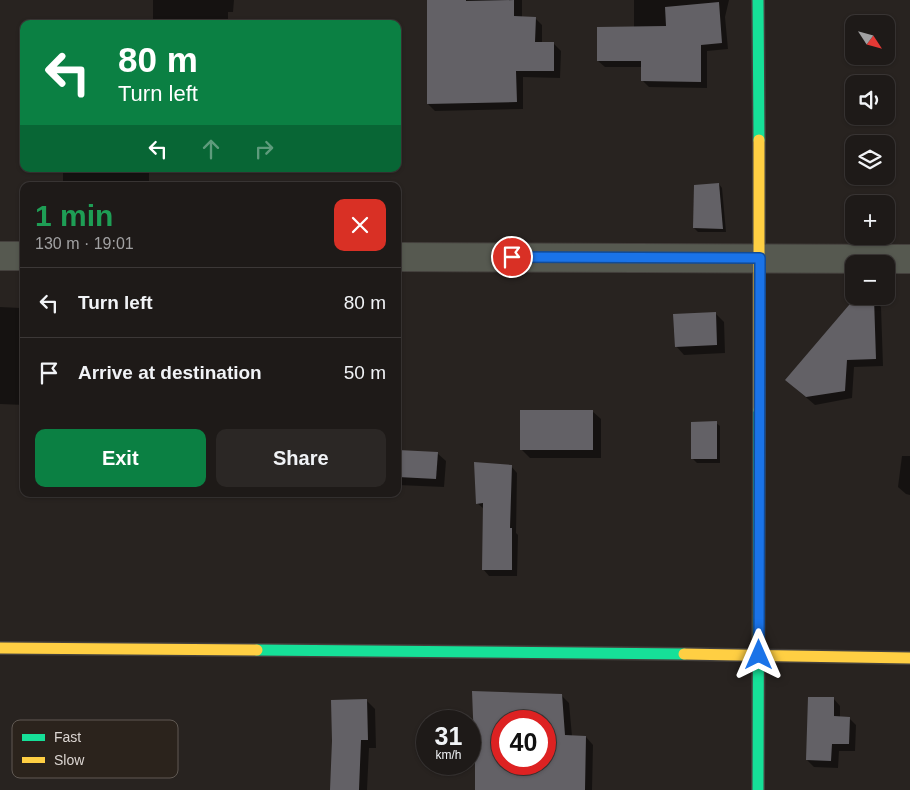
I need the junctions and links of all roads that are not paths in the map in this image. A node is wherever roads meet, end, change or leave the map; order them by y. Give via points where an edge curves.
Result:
1 (758, 0) edge
2 (0, 256) edge
3 (20, 256) edge
4 (401, 257) edge
5 (760, 258) junction
6 (910, 259) edge
7 (0, 648) edge
8 (759, 655) junction
9 (910, 658) edge
10 (758, 790) edge

1 - 5 street
2 - 3 street
4 - 5 street
5 - 6 street
5 - 8 street
7 - 8 street
8 - 9 street
8 - 10 street

